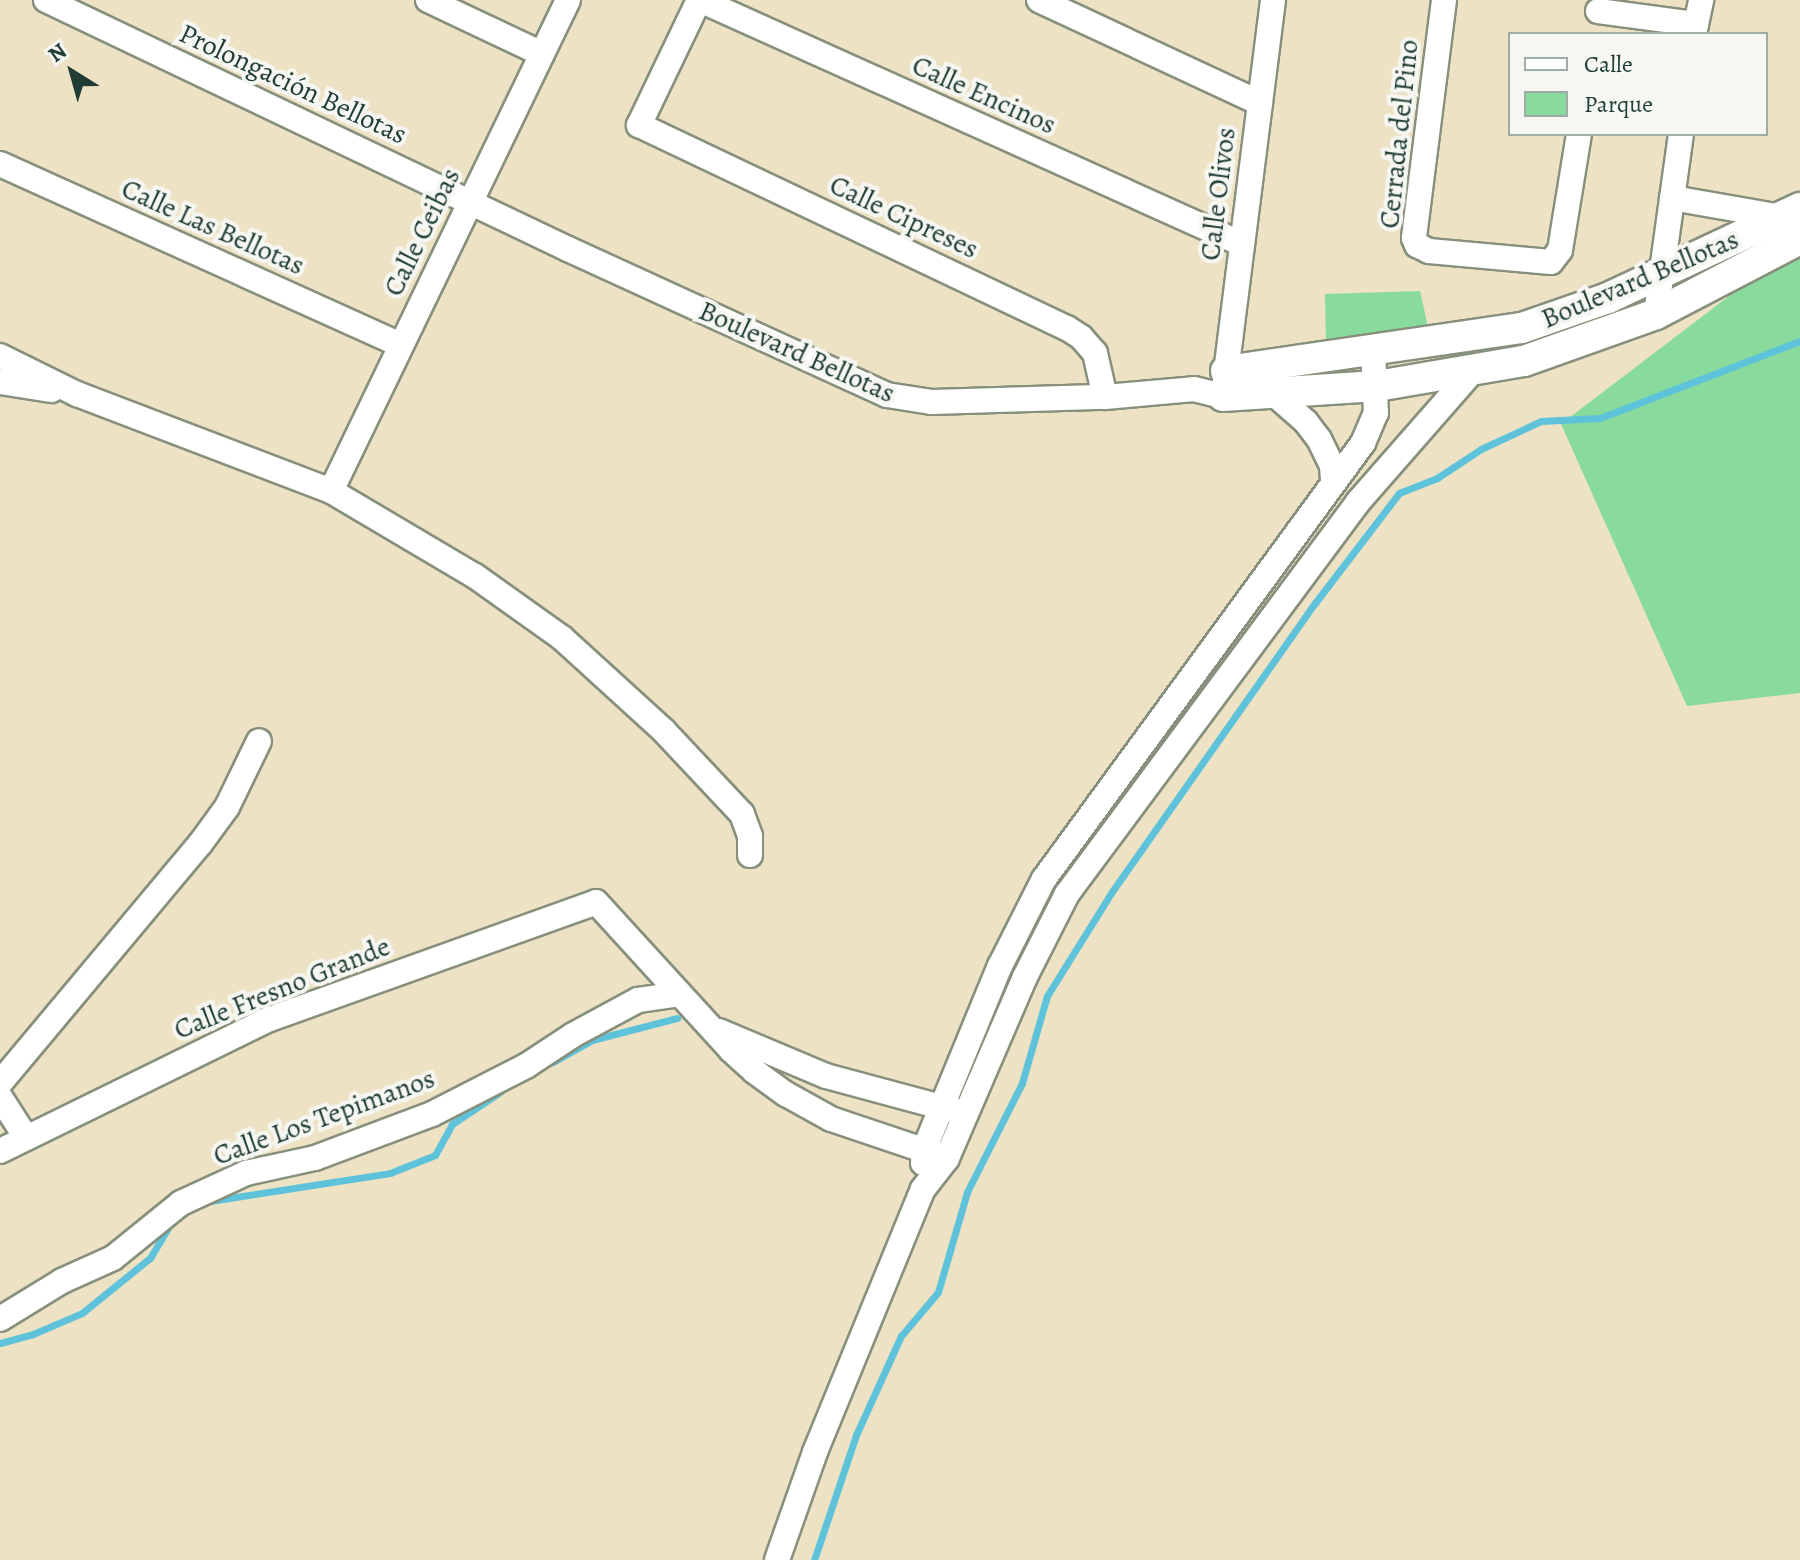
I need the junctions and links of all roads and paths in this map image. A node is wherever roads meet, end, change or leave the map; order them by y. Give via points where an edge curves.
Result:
1 (46, 0) edge
2 (428, 0) edge
3 (568, 0) edge
4 (699, 0) edge
5 (1039, 0) edge
6 (1273, 0) edge
7 (1444, 0) edge
8 (1597, 15) edge
9 (1697, 19) edge
10 (542, 54) junction
11 (1260, 103) junction
12 (1579, 136) edge
13 (1681, 136) edge
14 (0, 164) edge
15 (1672, 198) junction
16 (470, 202) junction
17 (1794, 222) edge
18 (1242, 244) junction
19 (1660, 273) junction
20 (1656, 314) junction
21 (401, 345) junction
22 (1373, 352) junction
23 (0, 356) edge
24 (1471, 373) junction
25 (0, 382) edge
26 (1214, 385) junction
27 (1377, 386) junction
28 (1273, 393) junction
29 (77, 394) junction
30 (1105, 397) junction
31 (1333, 482) junction
32 (331, 491) junction
33 (259, 741) dead end
34 (1077, 832) junction
35 (1099, 848) junction
36 (750, 855) dead end
37 (680, 994) junction
38 (711, 1028) junction
39 (0, 1083) edge
40 (0, 1097) edge
41 (942, 1106) junction
42 (966, 1114) junction
43 (25, 1136) junction
44 (924, 1150) junction
45 (0, 1151) edge
46 (947, 1158) junction
47 (923, 1189) junction
48 (0, 1319) edge
49 (777, 1560) edge

1 - 16 street, Prolongación Bellotas
2 - 10 street
3 - 10 street, Calle Ceibas
4 - 18 street, Calle Encinos
4 - 30 street, Calle Cipreses via 639,125 1067,328 1095,353
5 - 11 street
6 - 11 street, Calle Olivos
7 - 12 street, Cerrada del Pino via 1417,245 1429,251 1551,262 1560,250
8 - 9 street
10 - 16 street, Calle Ceibas
11 - 18 street, Calle Olivos
13 - 15 street
14 - 21 street, Calle Las Bellotas
15 - 17 street
15 - 19 street
16 - 21 street, Calle Ceibas
16 - 30 street, Boulevard Bellotas via 887,395 932,402
17 - 19 street, Boulevard Bellotas
17 - 20 street, Boulevard Bellotas
18 - 26 street, Calle Olivos
19 - 20 street
19 - 22 street, Boulevard Bellotas via 1522,328
20 - 24 street, Boulevard Bellotas via 1560,350
21 - 32 street, Calle Ceibas
22 - 26 street, Boulevard Bellotas
22 - 27 street
23 - 29 street
24 - 27 street, Boulevard Bellotas
24 - 35 street via 1358,502
25 - 29 street
26 - 28 street, Boulevard Bellotas
26 - 30 street, Boulevard Bellotas
27 - 28 street, Boulevard Bellotas
27 - 31 street via 1372,425
28 - 31 street via 1319,439 1332,466
29 - 32 street
31 - 34 street
32 - 36 street via 475,576 611,680 742,814
33 - 39 street via 233,797 200,844
34 - 35 street
34 - 41 street via 1018,928
35 - 42 street via 1042,940
37 - 38 street
37 - 43 street, Calle Fresno Grande via 596,902 270,1019
37 - 48 street, Calle Los Tepimanos via 638,1000 432,1114 315,1158 246,1173 181,1203 113,1258
38 - 41 street via 826,1076
38 - 44 street via 786,1094 831,1119
40 - 43 street
41 - 42 street
41 - 44 street
42 - 46 street
43 - 45 street, Calle Fresno Grande
44 - 46 street
44 - 47 street
46 - 47 street
47 - 49 street via 815,1452

